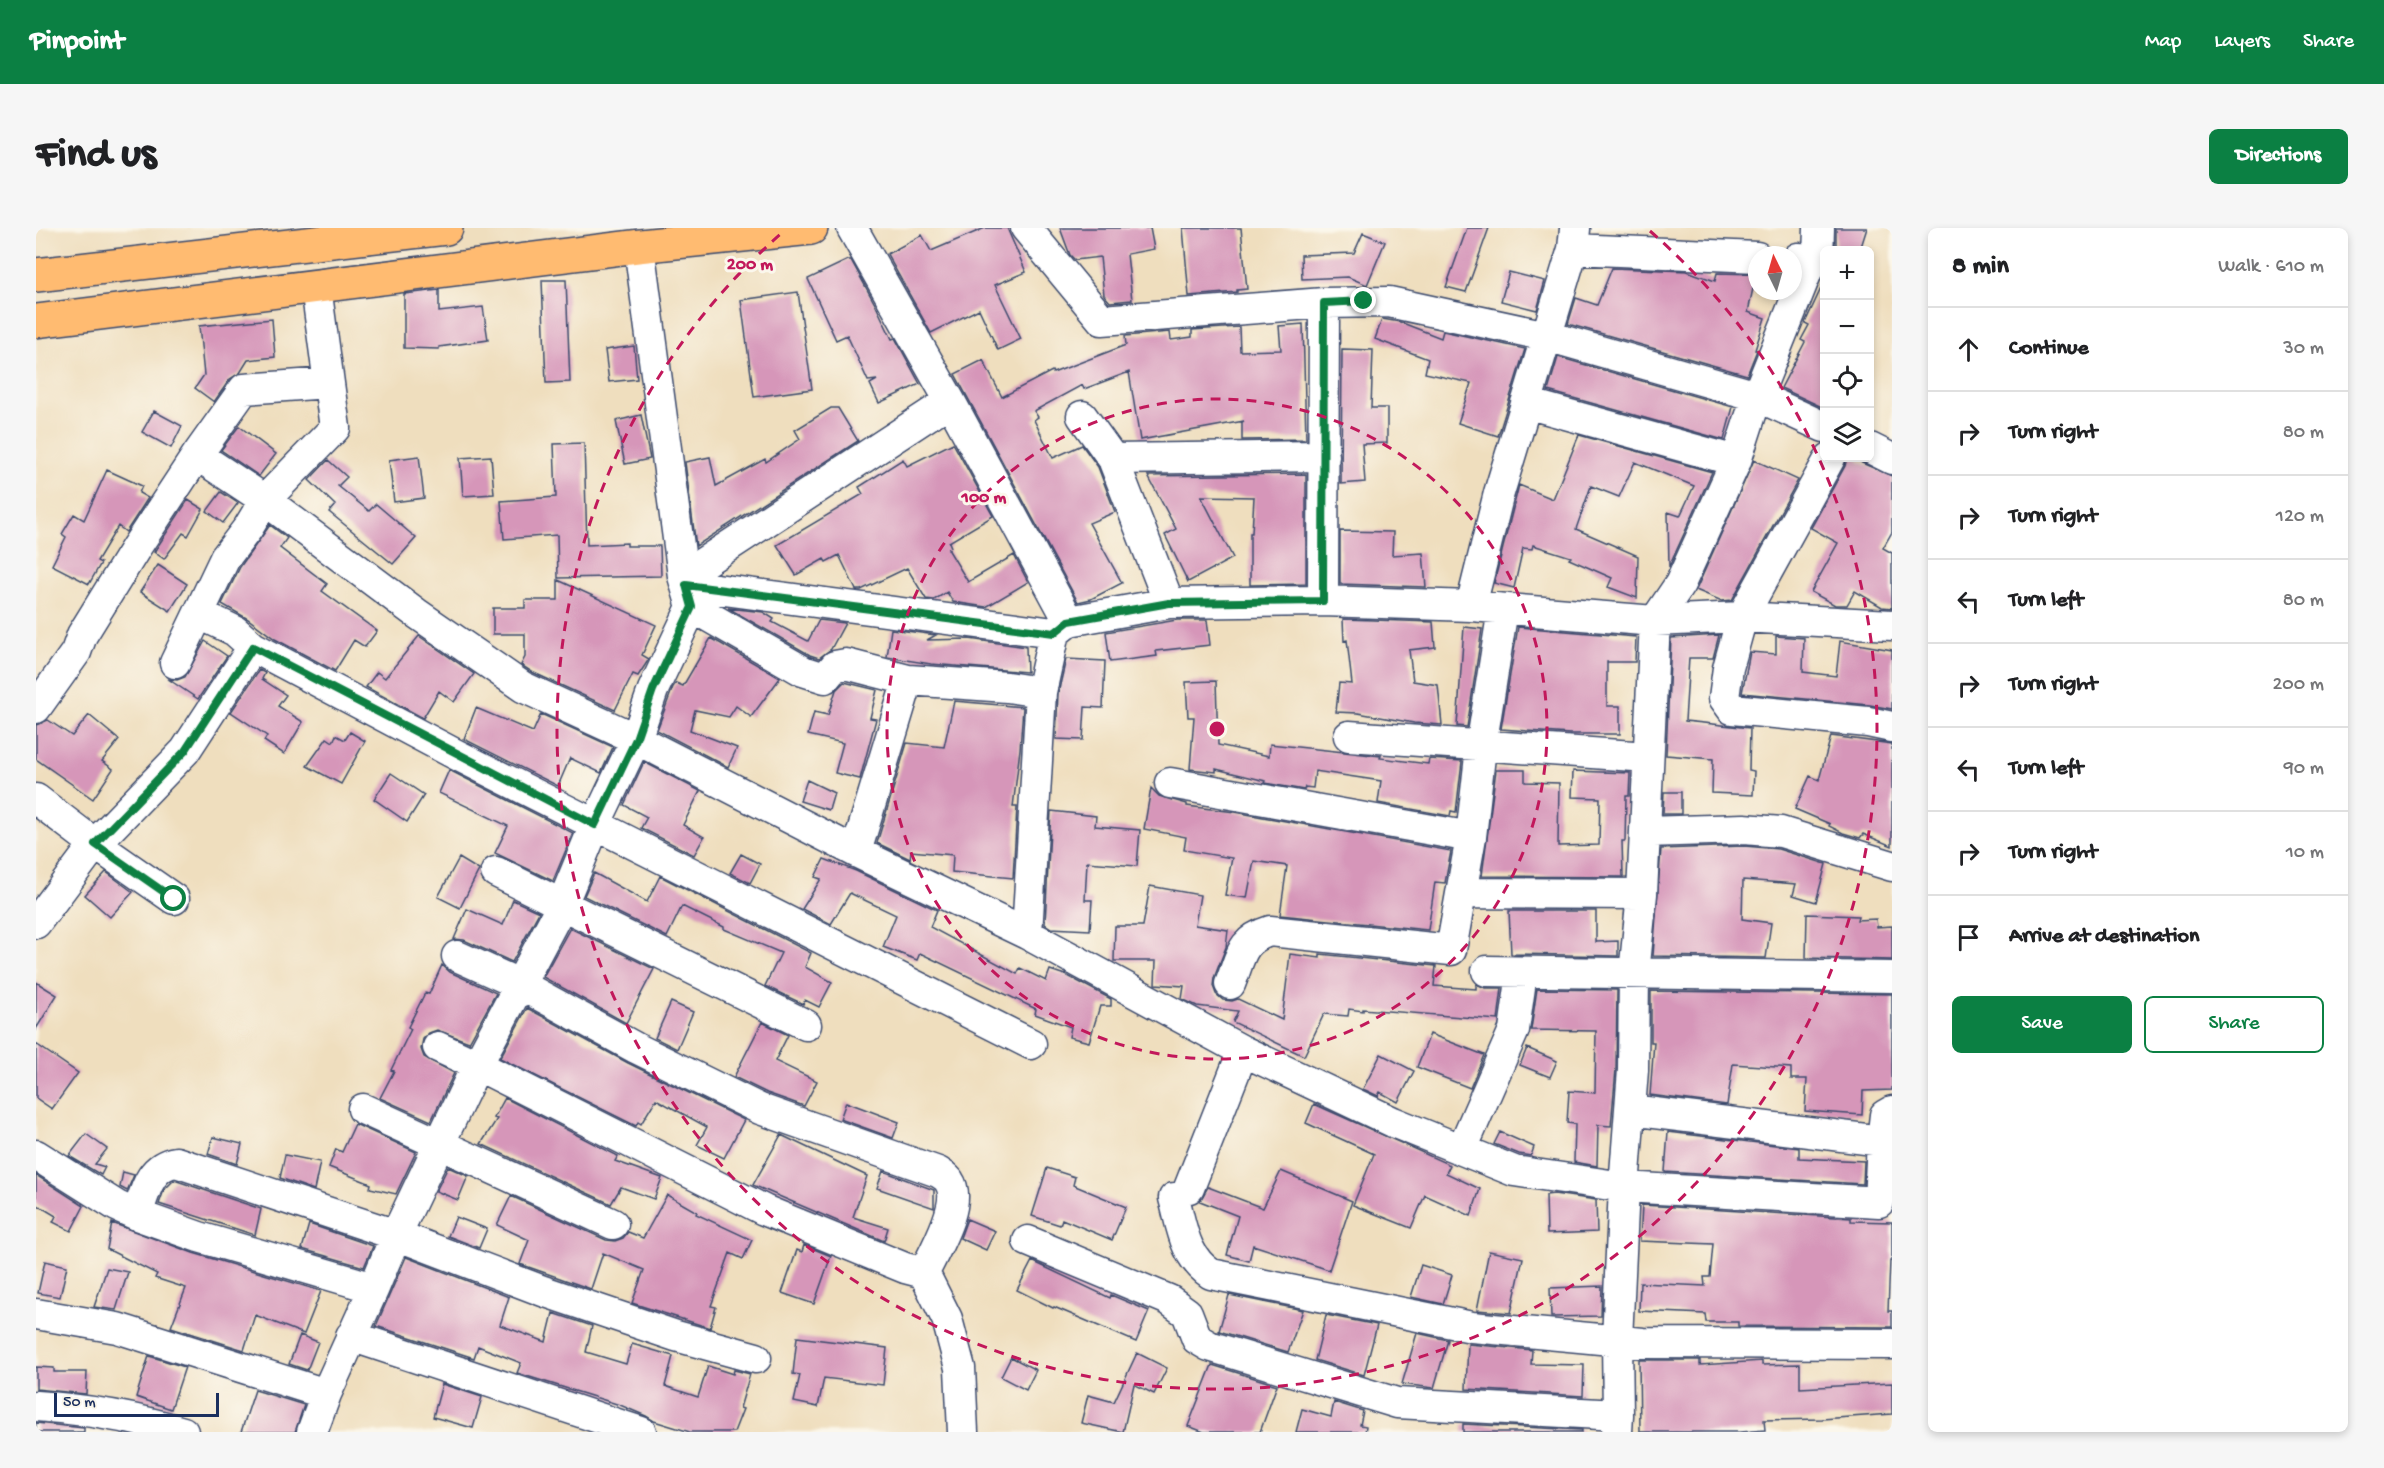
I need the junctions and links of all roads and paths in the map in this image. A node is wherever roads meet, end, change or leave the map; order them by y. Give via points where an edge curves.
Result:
1 (446, 228) edge
2 (811, 228) edge
3 (852, 228) edge
4 (1026, 228) edge
5 (1819, 228) edge
6 (1574, 238) edge
7 (639, 246) junction
8 (1748, 255) edge
9 (1806, 259) edge
10 (36, 275) edge
11 (316, 287) junction
12 (1324, 303) junction
13 (36, 321) edge
14 (1547, 336) junction
15 (329, 383) junction
16 (1756, 396) junction
17 (950, 401) junction
18 (1526, 403) junction
19 (1083, 416) dead end
20 (1820, 425) edge
21 (1874, 450) edge
22 (197, 455) junction
23 (1324, 456) junction
24 (1113, 459) junction
25 (1892, 459) edge
26 (1736, 461) junction
27 (1828, 462) edge
28 (265, 500) junction
29 (687, 589) junction
30 (1323, 601) junction
31 (1169, 603) junction
32 (1471, 606) junction
33 (1503, 609) junction
34 (200, 614) junction
35 (1742, 618) junction
36 (1655, 621) junction
37 (1892, 625) edge
38 (1062, 627) junction
39 (253, 647) junction
40 (176, 663) dead end
41 (908, 680) junction
42 (1041, 692) junction
43 (36, 708) edge
44 (1892, 727) edge
45 (1349, 736) dead end
46 (636, 739) junction
47 (1481, 747) junction
48 (1648, 757) junction
49 (1170, 783) dead end
50 (36, 799) edge
51 (595, 825) junction
52 (1645, 832) junction
53 (1471, 837) junction
54 (95, 844) junction
55 (856, 852) junction
56 (1892, 866) edge
57 (496, 872) dead end
58 (1462, 893) junction
59 (1642, 894) junction
60 (174, 899) dead end
61 (562, 905) junction
62 (36, 923) edge
63 (1027, 934) junction
64 (458, 956) dead end
65 (1487, 972) dead end
66 (1522, 973) junction
67 (1634, 974) junction
68 (1892, 977) edge
69 (519, 984) junction
70 (1230, 984) dead end
71 (806, 1025) dead end
72 (1031, 1044) dead end
73 (438, 1047) dead end
74 (1243, 1052) junction
75 (477, 1065) junction
76 (363, 1109) dead end
77 (1630, 1110) junction
78 (1892, 1111) edge
79 (1882, 1141) junction
80 (441, 1144) junction
81 (1462, 1149) junction
82 (36, 1155) edge
83 (1624, 1187) junction
84 (1886, 1203) edge
85 (137, 1215) junction
86 (613, 1224) dead end
87 (396, 1235) junction
88 (1028, 1241) dead end
89 (924, 1273) junction
90 (374, 1288) junction
91 (36, 1314) edge
92 (351, 1336) junction
93 (1617, 1340) junction
94 (1892, 1344) edge
95 (756, 1358) dead end
96 (326, 1394) junction
97 (52, 1415) edge
98 (1618, 1424) edge
99 (183, 1432) edge
100 (312, 1432) edge
101 (641, 1432) edge
102 (963, 1432) edge

1 - 10 main road
2 - 7 main road
3 - 17 street
4 - 12 street via 1102,320
5 - 9 street
6 - 8 street
6 - 14 street
7 - 11 main road
7 - 29 street
9 - 16 street via 1808,270
11 - 13 main road
11 - 15 street
12 - 14 street via 1389,302
12 - 23 street
14 - 16 street
14 - 18 street
15 - 22 street via 244,389
15 - 28 street via 336,428
16 - 20 street
16 - 26 street
17 - 29 street
17 - 38 street
18 - 26 street
18 - 32 street
19 - 24 street
21 - 25 street
22 - 28 street
22 - 43 street via 82,634 76,652
23 - 24 street
23 - 30 street
24 - 31 street
26 - 36 street via 1680,584
27 - 35 street
28 - 34 street via 225,558
28 - 46 street via 523,687
29 - 38 street
29 - 41 street via 803,671 825,678 835,666 846,664
29 - 46 street
30 - 31 street
30 - 32 street
31 - 38 street
32 - 33 street
33 - 36 street
33 - 47 street
34 - 39 street via 235,631
34 - 40 street
35 - 36 street
35 - 37 street
35 - 44 street via 1724,698 1732,709
36 - 48 street
38 - 42 street
39 - 51 street
39 - 54 street via 185,751
41 - 42 street
41 - 55 street
42 - 63 street
45 - 47 street
46 - 51 street
46 - 55 street
47 - 48 street
47 - 53 street
48 - 52 street
49 - 53 street
50 - 54 street
51 - 61 street
51 - 72 street
52 - 56 street via 1781,832
52 - 59 street
53 - 58 street
54 - 60 street
54 - 62 street
55 - 63 street
57 - 61 street
58 - 59 street
58 - 70 street via 1450,950 1270,931 1254,936 1245,947
59 - 67 street
61 - 69 street
61 - 71 street
63 - 74 street
64 - 69 street
65 - 66 street
66 - 67 street
66 - 81 street via 1514,1030
67 - 68 street
67 - 77 street
69 - 75 street
69 - 89 street via 760,1109 938,1172 949,1181 954,1199
73 - 75 street
74 - 81 street via 1393,1122
74 - 93 street via 1181,1193 1186,1244 1197,1265 1211,1274 1472,1327
75 - 80 street
75 - 89 street via 764,1210
76 - 80 street
77 - 79 street
77 - 83 street
78 - 79 street via 1886,1115
79 - 84 street
80 - 86 street
80 - 87 street
81 - 83 street via 1514,1171
82 - 85 street
83 - 84 street
83 - 93 street
85 - 87 street via 154,1172 176,1162
85 - 90 street
87 - 90 street
87 - 95 street via 543,1291 676,1336
88 - 98 street via 1169,1300 1187,1313 1197,1339 1209,1346 1397,1403
89 - 102 street via 947,1319 960,1368
90 - 92 street
91 - 96 street via 117,1328
92 - 96 street
92 - 101 street
93 - 94 street
93 - 98 street
96 - 100 street
97 - 99 street via 154,1423

